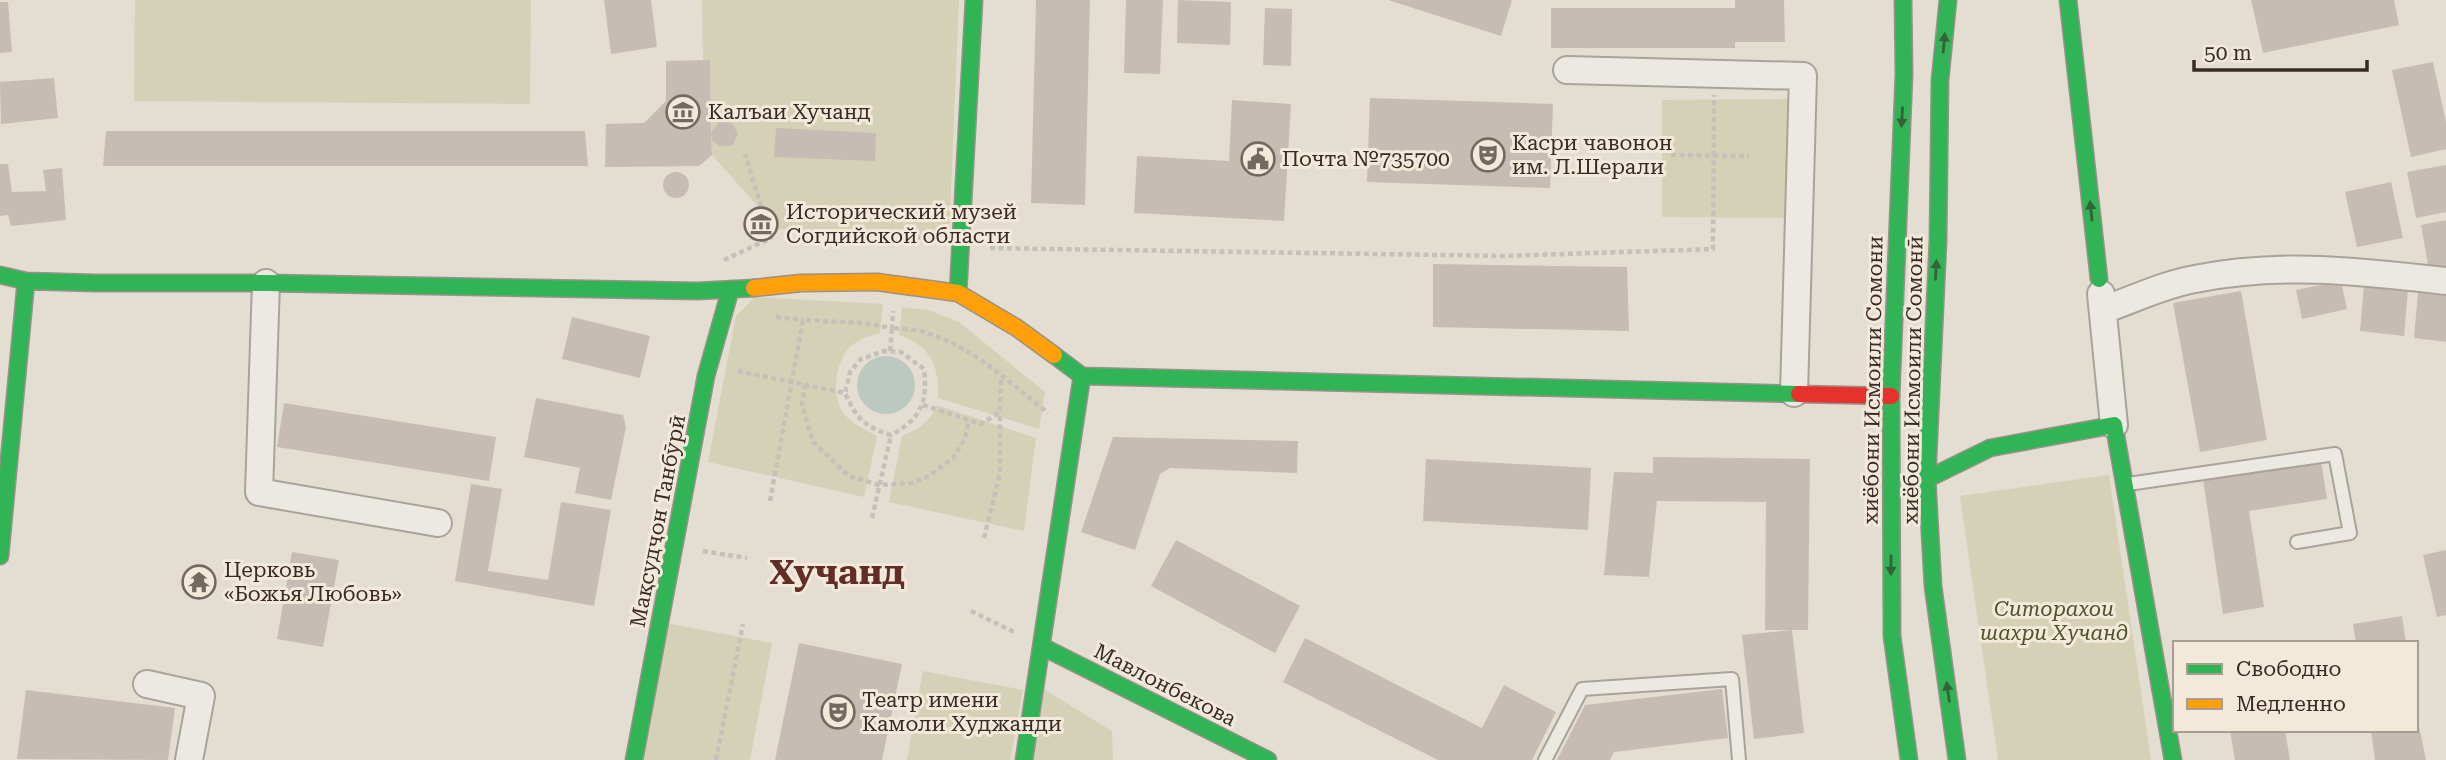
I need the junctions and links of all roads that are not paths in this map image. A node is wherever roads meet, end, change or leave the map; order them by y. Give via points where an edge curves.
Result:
1 (974, 0) edge
2 (1903, 0) edge
3 (1948, 0) edge
4 (2068, 0) edge
5 (1567, 70) dead end
6 (0, 275) edge
7 (2099, 279) joint
8 (26, 281) junction
9 (2446, 281) edge
10 (266, 283) junction
11 (730, 291) junction
12 (958, 293) junction
13 (2103, 310) junction
14 (1083, 376) junction
15 (1794, 393) junction
16 (1891, 396) junction
17 (2114, 425) junction
18 (1927, 479) junction
19 (2125, 485) junction
20 (438, 523) dead end
21 (2297, 542) dead end
22 (0, 556) edge
23 (1043, 647) junction
24 (147, 684) dead end
25 (189, 760) edge
26 (634, 760) edge
27 (1024, 760) edge
28 (1268, 760) edge
29 (1545, 760) edge
30 (1739, 760) edge
31 (1909, 760) edge
32 (1957, 760) edge
33 (2173, 760) edge

1 - 12 street
2 -> 16 street, хиёбони Исмоили Сомони
18 -> 3 street, хиёбони Исмоили Сомонӣ via 1940,80
7 -> 4 street
5 - 15 street via 1803,76
6 - 8 street
7 - 13 street
8 - 10 street
8 - 22 street
9 - 13 street via 2349,270 2274,268 2192,279
10 - 11 street
10 - 20 street via 259,492
11 - 12 street via 801,282 877,282
11 - 26 street, Мақсудҷон Танбӯрӣ via 706,376
12 - 14 street
13 - 17 street
14 - 15 street
14 - 23 street
15 - 16 street
16 -> 31 street, хиёбони Исмоили Сомони via 1892,636
17 - 18 street via 1990,448
17 - 19 street
32 -> 18 street, хиёбони Исмоили Сомонӣ via 1933,586
19 - 21 lane via 2335,454 2350,533
19 - 33 street
23 - 27 street
23 - 28 street, Мавлонбекова
24 - 25 street via 201,695
29 - 30 lane via 1582,688 1732,679

